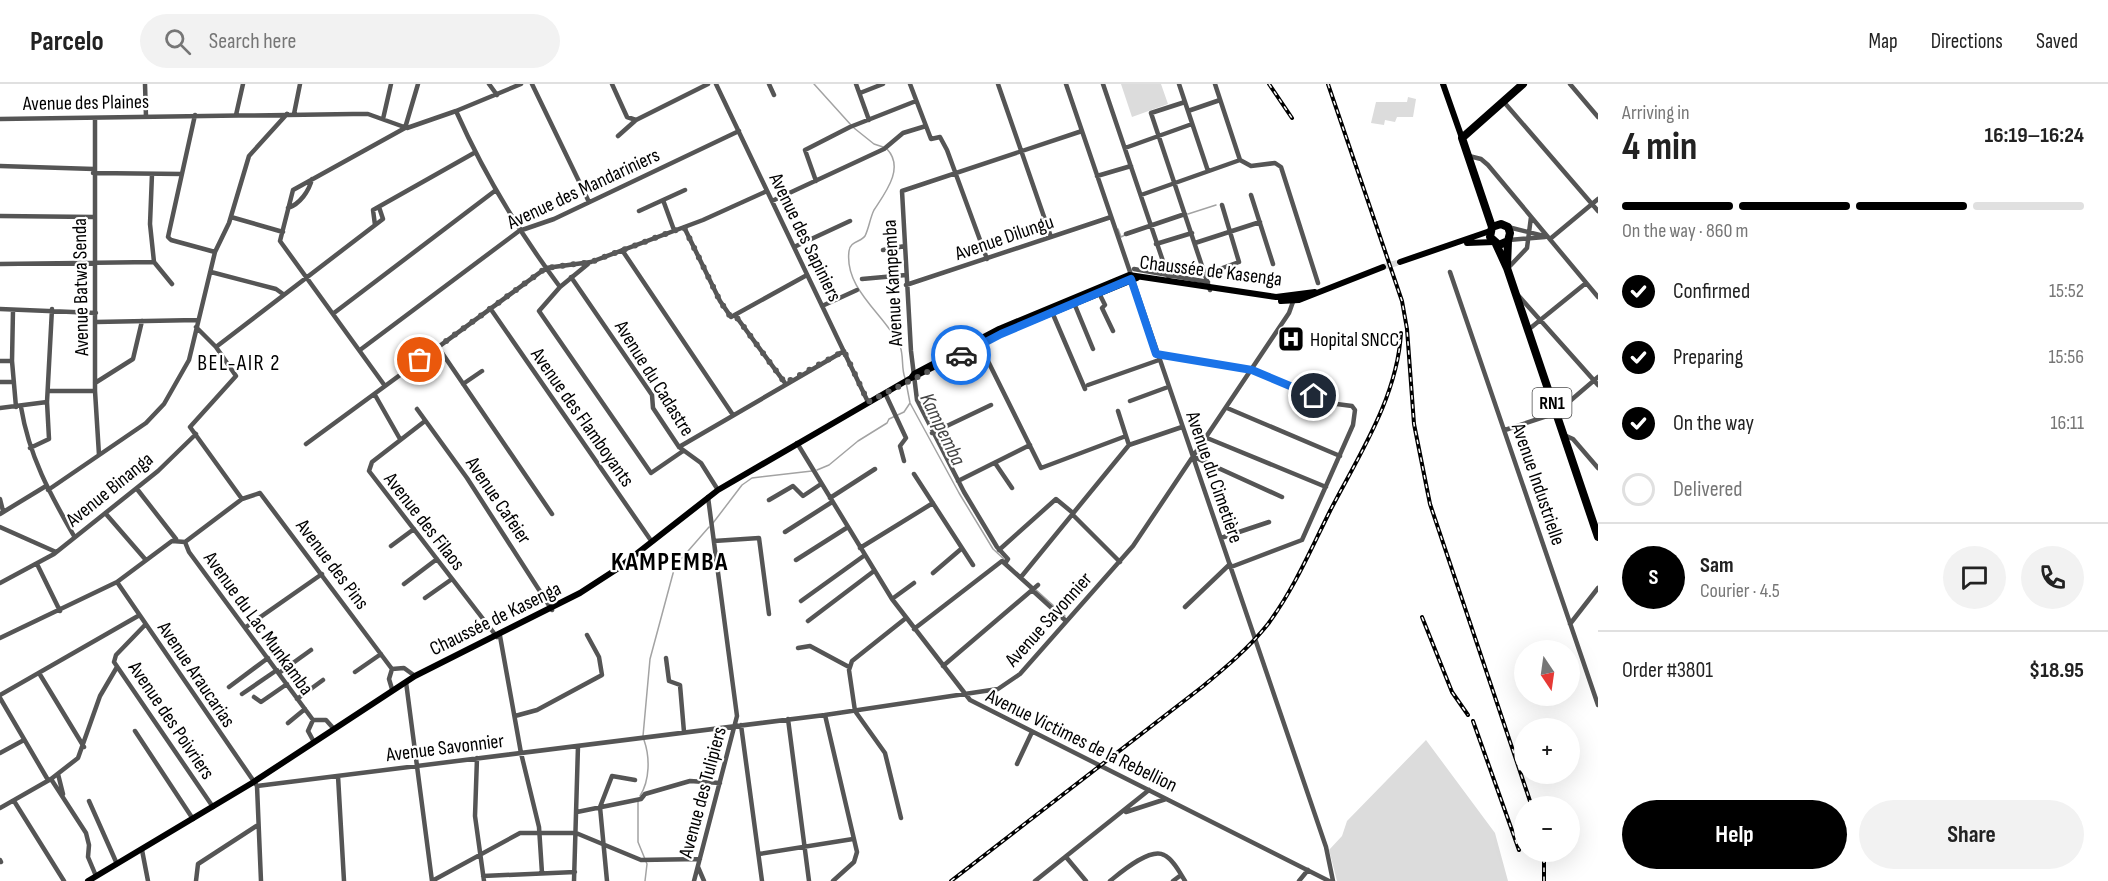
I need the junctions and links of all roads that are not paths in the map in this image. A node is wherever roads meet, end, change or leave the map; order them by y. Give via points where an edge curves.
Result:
1 (145, 84) edge
2 (243, 84) edge
3 (300, 84) edge
4 (392, 84) edge
5 (418, 84) edge
6 (489, 84) edge
7 (521, 84) edge
8 (532, 84) edge
9 (612, 84) edge
10 (708, 84) edge
11 (716, 84) edge
12 (769, 84) edge
13 (856, 84) edge
14 (883, 84) edge
15 (910, 84) edge
16 (998, 84) edge
17 (1066, 84) edge
18 (1103, 84) edge
19 (1179, 84) edge
20 (1215, 84) edge
21 (1443, 84) edge
22 (1523, 84) edge
23 (1570, 84) edge
24 (860, 93) junction
25 (497, 95) junction
26 (774, 95) dead end
27 (1220, 100) junction
28 (916, 101) junction
29 (1503, 101) junction
30 (1185, 102) junction
31 (456, 111) junction
32 (1188, 111) junction
33 (287, 114) junction
34 (294, 114) junction
35 (195, 115) junction
36 (236, 115) junction
37 (146, 117) junction
38 (1598, 117) edge
39 (95, 118) junction
40 (0, 119) edge
41 (383, 119) junction
42 (636, 120) junction
43 (869, 120) junction
44 (1192, 124) junction
45 (926, 126) junction
46 (405, 128) junction
47 (739, 131) junction
48 (1082, 131) junction
49 (618, 136) dead end
50 (1159, 136) junction
51 (1462, 138) junction
52 (1125, 148) junction
53 (1021, 151) junction
54 (474, 153) junction
55 (1469, 156) junction
56 (1240, 160) junction
57 (0, 166) edge
58 (1131, 166) junction
59 (94, 171) junction
60 (1208, 171) junction
61 (957, 173) junction
62 (152, 174) junction
63 (182, 174) junction
64 (1097, 176) junction
65 (312, 179) junction
66 (816, 182) junction
67 (1175, 183) junction
68 (496, 190) junction
69 (685, 190) dead end
70 (767, 191) junction
71 (1141, 195) junction
72 (1251, 195) dead end
73 (1598, 199) edge
74 (663, 200) junction
75 (772, 201) junction
76 (589, 202) junction
77 (1592, 204) junction
78 (1222, 205) dead end
79 (1486, 206) junction
80 (379, 207) junction
81 (288, 208) junction
82 (639, 211) dead end
83 (1598, 211) edge
84 (1185, 214) junction
85 (0, 216) edge
86 (1111, 216) junction
87 (1531, 216) junction
88 (94, 217) junction
89 (231, 217) junction
90 (850, 221) dead end
91 (1260, 222) junction
92 (375, 225) junction
93 (1150, 226) junction
94 (1507, 226) junction
95 (684, 227) junction
96 (1491, 229) junction
97 (674, 230) junction
98 (519, 231) junction
99 (283, 232) junction
100 (1230, 232) junction
101 (1192, 233) junction
102 (1530, 233) junction
103 (1125, 234) dead end
104 (1051, 237) junction
105 (1549, 238) junction
106 (1509, 240) junction
107 (1529, 242) junction
108 (1195, 243) junction
109 (1461, 243) junction
110 (1495, 243) junction
111 (1156, 244) junction
112 (905, 246) junction
113 (794, 248) junction
114 (622, 250) junction
115 (883, 250) dead end
116 (215, 252) junction
117 (987, 259) junction
118 (95, 262) junction
119 (154, 262) junction
120 (591, 262) junction
121 (1400, 262) tunnel mouth
122 (0, 264) edge
123 (1273, 264) dead end
124 (1383, 267) tunnel mouth
125 (546, 268) junction
126 (1507, 268) junction
127 (1134, 269) dead end
128 (211, 272) junction
129 (1450, 272) dead end
130 (1206, 274) junction
131 (807, 275) junction
132 (906, 275) junction
133 (1168, 276) junction
134 (305, 277) junction
135 (571, 277) junction
136 (1130, 277) junction
137 (862, 279) dead end
138 (1318, 283) dead end
139 (1586, 283) junction
140 (171, 284) dead end
141 (906, 285) junction
142 (1209, 286) junction
143 (560, 287) junction
144 (857, 290) dead end
145 (1514, 290) junction
146 (1099, 292) junction
147 (283, 294) junction
148 (1598, 297) edge
149 (1294, 299) junction
150 (1074, 303) junction
151 (822, 306) junction
152 (0, 309) edge
153 (52, 309) junction
154 (490, 309) junction
155 (13, 310) junction
156 (1052, 312) junction
157 (96, 313) junction
158 (334, 313) junction
159 (735, 315) junction
160 (197, 320) junction
161 (1540, 320) junction
162 (142, 321) junction
163 (96, 322) junction
164 (196, 327) junction
165 (1528, 330) junction
166 (1000, 331) junction
167 (1113, 331) dead end
168 (980, 345) junction
169 (216, 347) junction
170 (438, 347) junction
171 (1093, 349) dead end
172 (360, 350) junction
173 (844, 351) junction
174 (1156, 354) junction
175 (1159, 360) junction
176 (0, 361) edge
177 (12, 361) junction
178 (1252, 370) junction
179 (482, 371) dead end
180 (910, 379) junction
181 (1597, 380) edge
182 (0, 382) edge
183 (14, 382) junction
184 (95, 383) junction
185 (785, 383) junction
186 (464, 384) junction
187 (385, 386) junction
188 (1168, 387) junction
189 (48, 391) junction
190 (95, 391) junction
191 (885, 393) junction
192 (375, 394) junction
193 (1130, 401) dead end
194 (47, 402) junction
195 (868, 402) junction
196 (991, 405) dead end
197 (19, 407) junction
198 (0, 408) edge
199 (1227, 408) junction
200 (417, 409) dead end
201 (1118, 411) dead end
202 (1556, 413) junction
203 (733, 415) junction
204 (425, 421) junction
205 (1182, 427) junction
206 (1505, 430) junction
207 (932, 433) junction
208 (196, 434) junction
209 (1563, 434) junction
210 (1126, 436) junction
211 (1207, 438) junction
212 (400, 440) junction
213 (797, 443) junction
214 (306, 444) dead end
215 (1030, 445) junction
216 (1129, 445) junction
217 (30, 448) junction
218 (681, 449) junction
219 (99, 455) junction
220 (1340, 456) junction
221 (1194, 458) junction
222 (904, 461) dead end
223 (995, 463) junction
224 (1598, 468) edge
225 (875, 469) dead end
226 (914, 474) dead end
227 (958, 481) junction
228 (821, 484) junction
229 (47, 488) junction
230 (1012, 488) dead end
231 (1326, 488) junction
232 (137, 489) junction
233 (718, 490) junction
234 (708, 497) junction
235 (1282, 497) dead end
236 (0, 499) edge
237 (242, 499) junction
238 (769, 500) dead end
239 (831, 500) junction
240 (933, 502) junction
241 (2, 512) edge
242 (1072, 513) junction
243 (106, 514) junction
244 (552, 514) dead end
245 (1269, 522) dead end
246 (0, 527) edge
247 (848, 527) junction
248 (414, 529) junction
249 (785, 532) dead end
250 (74, 536) junction
251 (1598, 537) edge
252 (1221, 538) junction
253 (176, 539) junction
254 (714, 541) junction
255 (185, 542) junction
256 (652, 542) junction
257 (391, 546) dead end
258 (860, 548) junction
259 (961, 549) junction
260 (999, 550) junction
261 (56, 552) junction
262 (865, 555) junction
263 (145, 559) junction
264 (437, 559) junction
265 (796, 560) dead end
266 (1005, 561) junction
267 (1120, 562) junction
268 (37, 564) junction
269 (973, 565) dead end
270 (1230, 566) junction
271 (874, 571) junction
272 (933, 573) dead end
273 (322, 574) junction
274 (1022, 576) junction
275 (452, 579) junction
276 (117, 582) junction
277 (914, 583) dead end
278 (0, 584) edge
279 (404, 584) dead end
280 (1035, 588) junction
281 (1598, 588) edge
282 (425, 598) dead end
283 (892, 599) junction
284 (801, 601) dead end
285 (1185, 607) dead end
286 (552, 609) junction
287 (60, 611) junction
288 (769, 614) dead end
289 (138, 616) junction
290 (906, 618) junction
291 (808, 621) dead end
292 (1066, 621) junction
293 (1570, 624) junction
294 (145, 625) junction
295 (246, 627) junction
296 (914, 629) junction
297 (587, 635) dead end
298 (498, 636) junction
299 (0, 638) edge
300 (798, 648) dead end
301 (310, 650) dead end
302 (381, 654) junction
303 (268, 658) junction
304 (666, 658) dead end
305 (943, 666) junction
306 (117, 667) junction
307 (849, 667) junction
308 (392, 669) junction
309 (278, 671) junction
310 (355, 672) dead end
311 (39, 673) junction
312 (415, 676) junction
313 (323, 680) dead end
314 (406, 682) junction
315 (287, 684) junction
316 (229, 687) dead end
317 (392, 689) junction
318 (242, 694) dead end
319 (966, 695) junction
320 (0, 696) edge
321 (254, 697) dead end
322 (297, 699) junction
323 (1598, 705) edge
324 (305, 709) junction
325 (855, 711) junction
326 (825, 715) junction
327 (515, 716) junction
328 (788, 719) junction
329 (313, 720) junction
330 (288, 723) dead end
331 (741, 725) junction
332 (735, 726) junction
333 (334, 729) junction
334 (135, 731) dead end
335 (684, 732) junction
336 (1032, 732) junction
337 (24, 740) junction
338 (314, 742) junction
339 (578, 746) junction
340 (84, 747) junction
341 (0, 753) edge
342 (521, 753) junction
343 (477, 758) junction
344 (1017, 764) dead end
345 (417, 766) junction
346 (57, 774) junction
347 (338, 776) junction
348 (49, 779) junction
349 (635, 780) dead end
350 (720, 783) junction
351 (255, 784) junction
352 (1149, 790) junction
353 (63, 796) junction
354 (1168, 799) junction
355 (14, 801) junction
356 (89, 801) dead end
357 (213, 807) junction
358 (600, 807) junction
359 (0, 808) edge
360 (577, 812) junction
361 (1118, 816) junction
362 (901, 818) dead end
363 (193, 819) junction
364 (258, 825) junction
365 (576, 832) junction
366 (540, 833) junction
367 (854, 839) junction
368 (604, 846) junction
369 (805, 847) junction
370 (142, 850) junction
371 (480, 853) junction
372 (759, 854) junction
373 (1066, 856) junction
374 (700, 859) junction
375 (117, 864) junction
376 (698, 867) junction
377 (1308, 870) junction
378 (574, 872) junction
379 (542, 873) junction
380 (532, 874) junction
381 (1181, 875) junction
382 (96, 876) junction
383 (484, 878) edge
384 (63, 881) edge
385 (88, 881) edge
386 (148, 881) edge
387 (196, 881) edge
388 (261, 881) edge
389 (344, 881) edge
390 (432, 881) edge
391 (532, 881) edge
392 (574, 881) edge
393 (608, 881) edge
394 (694, 881) edge
395 (704, 881) edge
396 (762, 881) edge
397 (809, 881) edge
398 (833, 881) edge
399 (1035, 881) edge
400 (1086, 881) edge
401 (1110, 881) edge
402 (1173, 881) edge
403 (1185, 881) edge
404 (1299, 881) edge
405 (1331, 881) edge

1 - 37 street
2 - 36 street
3 - 34 street
4 - 41 street
5 - 46 street
6 - 25 street
7 - 25 street
8 - 76 street
9 - 42 street via 627,117
10 - 42 street
11 - 47 street, Avenue des Sapiniers
12 - 26 street
13 - 24 street
14 - 24 street
15 - 28 street
16 - 53 street
17 - 48 street, Avenue du Cimetière
18 - 52 street
19 - 30 street
20 - 27 street
21 - 51 main road
22 - 29 highway
23 - 38 street
24 - 43 street
25 - 31 street
27 - 32 street
27 - 56 street
28 - 43 street
28 - 45 street
29 - 51 highway
29 - 77 street
30 - 32 street
30 - 50 street via 1151,113
31 - 46 street
31 - 54 street
32 - 44 street
33 - 34 street, Avenue des Plaines
33 - 36 street, Avenue des Plaines
33 - 89 street via 249,156
34 - 41 street, Avenue des Plaines via 368,114
35 - 36 street, Avenue des Plaines
35 - 37 street, Avenue des Plaines
35 - 63 street
37 - 39 street, Avenue des Plaines
39 - 40 street, Avenue des Plaines
39 - 59 street, Avenue Batwa Senda
41 - 46 street, Avenue des Plaines
42 - 49 street
43 - 66 street via 804,151
44 - 50 street
44 - 60 street
45 - 61 street via 931,139 940,137
45 - 66 street via 903,133 886,147
46 - 65 street
47 - 70 street, Avenue des Sapiniers
47 - 76 street, Avenue des Mandariniers
48 - 53 street
48 - 64 street, Avenue du Cimetière
50 - 52 street
50 - 67 street
51 - 55 highway, RN1
52 - 58 street
53 - 61 street
53 - 104 street
54 - 68 street
54 - 80 street
55 - 79 highway, RN1
55 - 87 street via 1488,165
56 - 60 street
56 - 138 street via 1251,166 1275,163 1281,167
57 - 59 street
58 - 64 street
58 - 71 street
59 - 62 street
59 - 88 street, Avenue Batwa Senda
60 - 67 street
61 - 112 street, Avenue Kampemba via 902,191
61 - 117 street
62 - 63 street
62 - 119 street via 149,205
63 - 116 street via 169,239
64 - 86 street, Avenue du Cimetière
65 - 81 street via 297,204
65 - 81 street via 293,190
66 - 75 street
67 - 71 street
67 - 84 street
68 - 98 street
68 - 158 street
69 - 74 street
70 - 75 street, Avenue des Sapiniers
70 - 95 street
71 - 93 street
72 - 91 street
73 - 77 street
74 - 82 street
74 - 97 street
75 - 113 street, Avenue des Sapiniers
76 - 98 street, Avenue des Mandariniers
77 - 83 street
77 - 105 street
78 - 100 street
79 - 94 highway, RN1
79 - 96 highway, RN1
80 - 92 street via 373,210
80 - 92 street via 384,218
81 - 99 street
84 - 93 street
84 - 101 street
85 - 88 street
86 - 104 street, Avenue Dilungu
86 - 136 street, Avenue du Cimetière
87 - 102 street
87 - 105 street
88 - 118 street, Avenue Batwa Senda
89 - 99 street
89 - 116 street
90 - 113 street
91 - 100 street
91 - 123 street
92 - 134 street
93 - 103 street
93 - 111 street
94 - 96 highway via 1499,224
94 - 102 street
94 - 106 highway, RN1
95 - 97 street
95 - 159 street via 720,301 730,316
96 - 109 main road
96 - 110 highway, RN1
97 - 114 street
98 - 125 street
98 - 172 street, Avenue des Mandariniers
99 - 134 street via 280,244
100 - 108 street
100 - 130 street via 1238,263
101 - 108 street
101 - 111 street
102 - 105 street
102 - 107 street
104 - 117 street, Avenue Dilungu
105 - 107 street
105 - 139 street
106 - 107 street
106 - 110 highway
106 - 126 highway, RN1
107 - 126 street
108 - 130 street
109 - 110 main road
109 - 121 main road
110 - 126 highway, RN1
111 - 133 street
112 - 115 street
112 - 132 street, Avenue Kampemba
113 - 131 street, Avenue des Sapiniers
114 - 120 street
114 - 203 street
116 - 128 street
117 - 141 street, Avenue Dilungu
118 - 119 street
118 - 122 street
118 - 157 street, Avenue Batwa Senda
119 - 140 street
120 - 125 street
120 - 135 street
124 - 149 main road, Chaussée de Kasenga
125 - 143 street
125 - 154 street
126 - 145 highway, RN1
127 - 133 street
128 - 147 street
128 - 160 street
129 - 206 street, Avenue Industrielle
130 - 142 street
131 - 151 street, Avenue des Sapiniers
131 - 159 street
132 - 137 street
132 - 141 street, Avenue Kampemba
133 - 142 street
134 - 147 street
134 - 158 street
135 - 143 street
135 - 218 street, Avenue du Cadastre via 648,389 653,408
136 - 142 main road, Chaussée de Kasenga
136 - 146 main road, Chaussée de Kasenga
136 - 166 main road, Chaussée de Kasenga
136 - 174 street, Avenue du Cimetière
139 - 148 street
139 - 161 street
141 - 180 street, Avenue Kampemba
142 - 149 main road, Chaussée de Kasenga
143 - 218 street via 539,311 651,473
144 - 151 street
145 - 161 street
145 - 165 highway, RN1
146 - 150 main road, Chaussée de Kasenga
146 - 167 street
147 - 169 street
149 - 178 street, Avenue Savonnier
150 - 156 main road, Chaussée de Kasenga
150 - 171 street
151 - 173 street, Avenue des Sapiniers
152 - 155 street
153 - 155 street
153 - 157 street
153 - 189 street
154 - 170 street
154 - 256 street, Avenue des Flamboyants
155 - 177 street
156 - 166 main road, Chaussée de Kasenga
156 - 175 street via 1086,387
157 - 163 street, Avenue Batwa Senda
158 - 172 street
159 - 185 street
160 - 162 street
160 - 164 street
161 - 165 street
161 - 181 street
162 - 163 street
162 - 184 street via 133,359
163 - 184 street, Avenue Batwa Senda
164 - 169 street
164 - 219 street via 186,366 162,406 146,423
165 - 202 highway, RN1
166 - 168 main road, Chaussée de Kasenga
166 - 180 main road, Chaussée de Kasenga
168 - 180 main road, Chaussée de Kasenga
168 - 215 street
169 - 208 street via 236,377 191,426
170 - 186 street
170 - 187 street
172 - 187 street
173 - 185 street
173 - 195 street, Avenue des Sapiniers
174 - 175 street, Avenue du Cimetière
174 - 178 street
175 - 188 street, Avenue du Cimetière
176 - 177 street
177 - 183 street
178 - 199 street, Avenue Savonnier
178 - 220 street via 1329,403 1354,407 1353,425
179 - 186 street
180 - 191 main road, Chaussée de Kasenga
180 - 207 street, Avenue Kampemba
181 - 202 street
182 - 183 street
183 - 197 street
184 - 190 street, Avenue Batwa Senda
185 - 203 street
186 - 244 street
187 - 192 street
188 - 193 street
188 - 205 street, Avenue du Cimetière
189 - 190 street
189 - 194 street
190 - 219 street, Avenue Batwa Senda
191 - 195 main road, Chaussée de Kasenga
191 - 222 street via 906,438 900,446
192 - 212 street, Avenue des Filaos
192 - 214 street
194 - 197 street
194 - 217 street via 49,440
195 - 213 main road, Chaussée de Kasenga
196 - 207 street
197 - 198 street
197 - 217 street
199 - 211 street, Avenue Savonnier
199 - 220 street
200 - 204 street, Avenue Cafeier
201 - 210 street
202 - 206 street
202 - 209 highway, RN1
203 - 218 street
204 - 212 street
204 - 286 street, Avenue Cafeier via 481,498
205 - 216 street
205 - 221 street, Avenue du Cimetière
206 - 293 street, Avenue Industrielle
207 - 227 street, Avenue Kampemba
208 - 232 street, Avenue Binanga
208 - 237 street
209 - 224 street
209 - 251 highway, RN1
210 - 215 street via 1044,467 1040,467
210 - 216 street
211 - 221 street, Avenue Savonnier
211 - 231 street
212 - 248 street, Avenue des Filaos via 372,462 369,471
213 - 228 street, Avenue Victimes de la Rebellion
213 - 233 main road, Chaussée de Kasenga
215 - 223 street
216 - 242 street
217 - 229 street
218 - 233 street, Avenue du Cadastre via 701,463
219 - 229 street
220 - 231 street
221 - 235 street
221 - 252 street, Avenue du Cimetière
221 - 267 street, Avenue Savonnier
223 - 227 street
223 - 230 street
225 - 239 street
226 - 240 street
227 - 260 street, Avenue Kampemba
228 - 238 street via 803,496 793,486
228 - 239 street, Avenue Victimes de la Rebellion
229 - 241 street
229 - 250 street
231 - 270 street via 1302,540
232 - 243 street, Avenue Binanga
232 - 253 street
233 - 234 main road, Chaussée de Kasenga
234 - 254 street, Avenue des Tulipiers
234 - 256 main road, Chaussée de Kasenga
236 - 241 street
237 - 255 street
237 - 273 street, Avenue des Pins via 261,494
239 - 247 street, Avenue Victimes de la Rebellion
239 - 249 street
240 - 258 street
240 - 259 street
242 - 260 street via 1056,499
242 - 267 street
242 - 274 street
243 - 250 street, Avenue Binanga
243 - 263 street
245 - 252 street
246 - 261 street
247 - 258 street, Avenue Victimes de la Rebellion
247 - 265 street
248 - 257 street
248 - 264 street, Avenue des Filaos
250 - 261 street, Avenue Binanga
252 - 270 street, Avenue du Cimetière
253 - 255 street
253 - 263 street
254 - 288 street via 759,538
254 - 332 street, Avenue des Tulipiers via 737,716
255 - 295 street, Avenue du Lac Munkamba
256 - 286 main road, Chaussée de Kasenga
258 - 262 street, Avenue Victimes de la Rebellion
259 - 269 street
259 - 272 street
260 - 266 street, Avenue Kampemba
261 - 268 street, Avenue Binanga
262 - 271 street, Avenue Victimes de la Rebellion
262 - 284 street
263 - 276 street
264 - 275 street, Avenue des Filaos
264 - 279 street
266 - 274 street, Avenue Kampemba
266 - 296 street
267 - 292 street, Avenue Savonnier
268 - 278 street, Avenue Binanga
268 - 287 street
270 - 285 street
270 - 405 street, Avenue du Cimetière via 1326,847
271 - 283 street, Avenue Victimes de la Rebellion
271 - 291 street
273 - 295 street
273 - 302 street, Avenue des Pins
274 - 280 street, Avenue Kampemba
275 - 282 street
275 - 298 street, Avenue des Filaos
276 - 287 street
276 - 289 street, Avenue Araucarias
277 - 283 street
280 - 292 street, Avenue Kampemba
280 - 305 street
281 - 293 street
283 - 290 street, Avenue Victimes de la Rebellion
286 - 298 main road, Chaussée de Kasenga
287 - 299 street
289 - 294 street, Avenue Araucarias
289 - 311 street
290 - 296 street, Avenue Victimes de la Rebellion
290 - 307 street
292 - 319 street, Avenue Savonnier via 1015,679 998,689
293 - 323 street, Avenue Industrielle
294 - 306 street, Avenue des Poivriers via 114,657
294 - 351 street, Avenue Araucarias
295 - 303 street, Avenue du Lac Munkamba
296 - 305 street, Avenue Victimes de la Rebellion
297 - 327 street via 599,657 602,675 539,709
298 - 312 main road, Chaussée de Kasenga
298 - 327 street
300 - 307 street via 810,646
301 - 309 street
302 - 308 street, Avenue des Pins
302 - 310 street
303 - 309 street, Avenue du Lac Munkamba
303 - 316 street
304 - 335 street via 669,681 680,685
305 - 319 street, Avenue Victimes de la Rebellion
306 - 340 street via 100,696
306 - 357 street, Avenue des Poivriers
307 - 325 street
308 - 312 street via 404,668
308 - 317 street via 388,679
309 - 315 street, Avenue du Lac Munkamba
309 - 318 street
311 - 320 street
311 - 340 street
312 - 314 main road, Chaussée de Kasenga
313 - 322 street
314 - 317 main road, Chaussée de Kasenga
314 - 345 street
315 - 321 street via 261,702
315 - 322 street, Avenue du Lac Munkamba
317 - 333 main road, Chaussée de Kasenga
319 - 325 street, Avenue Savonnier
319 - 336 street, Avenue Victimes de la Rebellion
320 - 337 street
322 - 324 street, Avenue du Lac Munkamba
324 - 329 street, Avenue du Lac Munkamba
324 - 330 street
325 - 326 street, Avenue Savonnier
325 - 362 street via 885,753
326 - 328 street, Avenue Savonnier
326 - 367 street
327 - 342 street
328 - 331 street, Avenue Savonnier
328 - 369 street
329 - 333 street via 326,720
329 - 338 street via 308,731
331 - 332 street, Avenue Savonnier
331 - 372 street
332 - 335 street, Avenue Savonnier
332 - 350 street, Avenue des Tulipiers
333 - 338 main road, Chaussée de Kasenga
334 - 363 street
335 - 339 street, Avenue Savonnier
336 - 344 street
336 - 352 street, Avenue Victimes de la Rebellion
337 - 341 street
337 - 348 street
338 - 351 main road, Chaussée de Kasenga
339 - 342 street, Avenue Savonnier
339 - 360 street
340 - 346 street via 78,758
342 - 343 street, Avenue Savonnier
342 - 366 street
343 - 345 street, Avenue Savonnier
343 - 371 street via 475,809
345 - 347 street, Avenue Savonnier
345 - 390 street
346 - 348 street
346 - 353 street
347 - 351 street, Avenue Savonnier
347 - 389 street
348 - 353 street
348 - 355 street
349 - 358 street via 612,776
350 - 358 street via 687,782 645,794 640,799
350 - 374 street, Avenue des Tulipiers
351 - 357 main road, Chaussée de Kasenga
351 - 364 street
352 - 354 street, Avenue Victimes de la Rebellion
352 - 361 street
353 - 382 street via 87,835 87,854
354 - 361 street
354 - 377 street, Avenue Victimes de la Rebellion
355 - 359 street
355 - 384 street
356 - 375 street
357 - 363 main road, Chaussée de Kasenga
358 - 360 street
358 - 368 street
360 - 365 street
361 - 373 street
363 - 370 main road, Chaussée de Kasenga
364 - 387 street via 198,864
364 - 388 street
365 - 366 street
365 - 368 street
365 - 378 street
366 - 371 street via 515,834
366 - 379 street
367 - 369 street
367 - 398 street via 854,862
368 - 374 street via 647,860
368 - 393 street
369 - 372 street
369 - 397 street
370 - 375 main road, Chaussée de Kasenga
370 - 386 street
371 - 383 street
371 - 390 street
372 - 396 street
373 - 399 street
373 - 400 street
374 - 376 street, Avenue des Tulipiers
375 - 382 main road, Chaussée de Kasenga
376 - 394 street, Avenue des Tulipiers
376 - 395 street
377 - 404 street
377 - 405 street, Avenue Victimes de la Rebellion
378 - 379 street
378 - 392 street
379 - 380 street
380 - 383 street
380 - 391 street
381 - 401 street via 1166,855 1160,854 1137,860
381 - 402 street
381 - 403 street
382 - 385 main road, Chaussée de Kasenga

